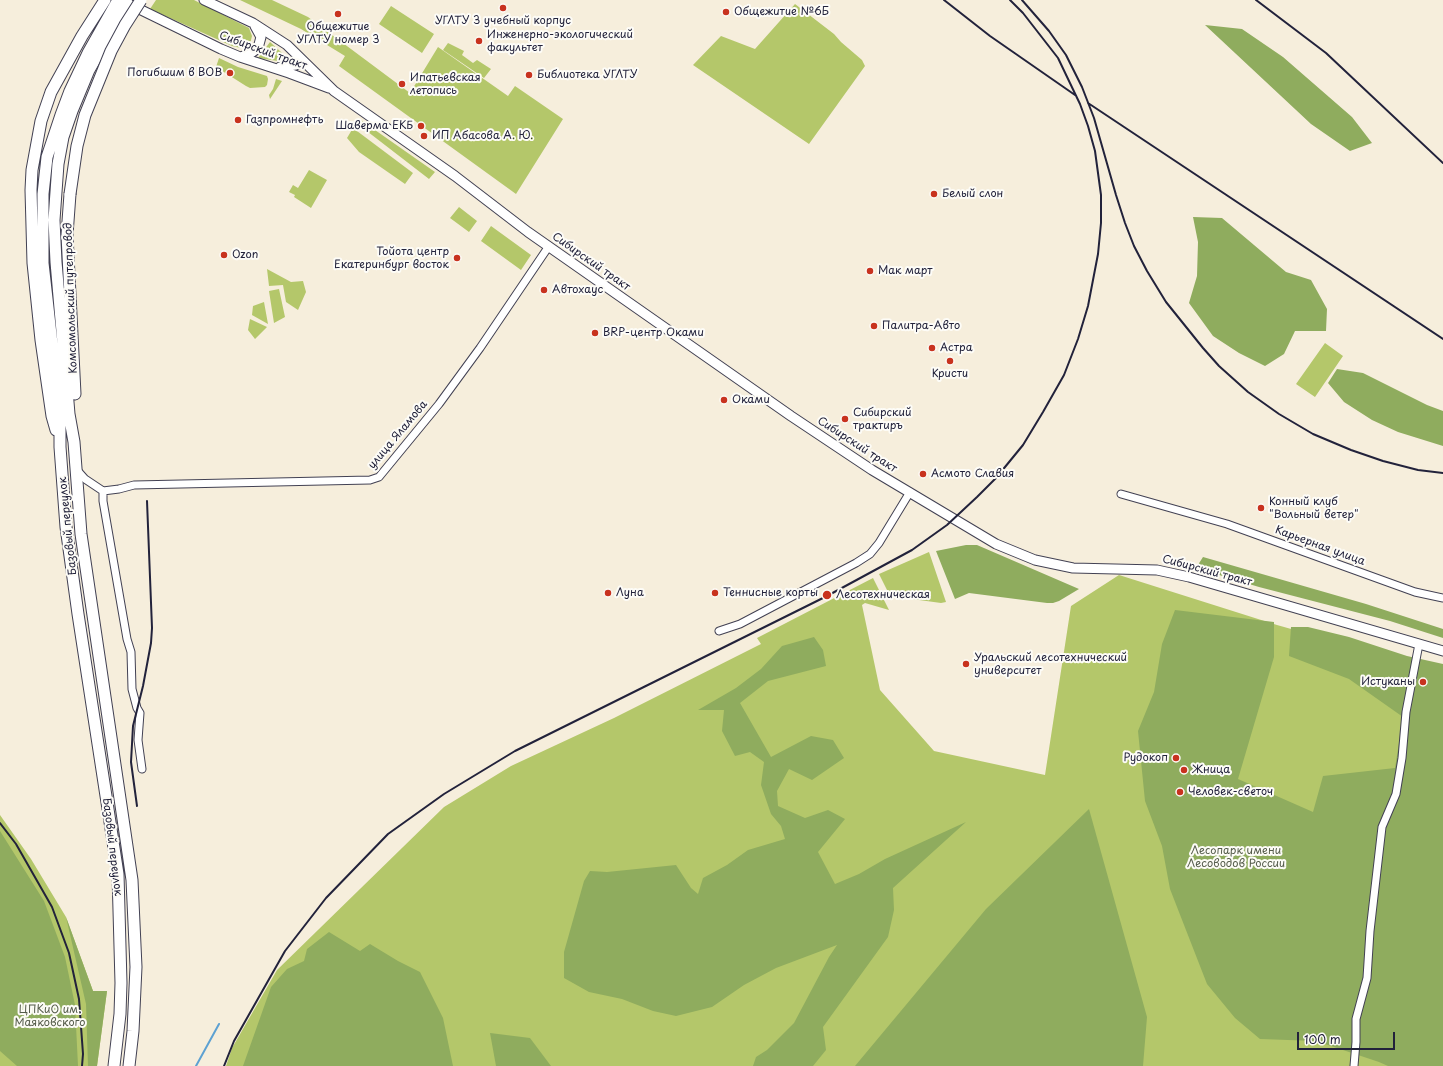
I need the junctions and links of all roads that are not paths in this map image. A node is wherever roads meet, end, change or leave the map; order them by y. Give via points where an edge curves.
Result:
1 (105, 0) edge
2 (141, 0) edge
3 (204, 0) edge
4 (122, 1) edge
5 (253, 23) junction
6 (298, 56) junction
7 (240, 57) junction
8 (272, 67) junction
9 (334, 90) junction
10 (549, 246) junction
11 (74, 442) junction
12 (60, 447) junction
13 (77, 469) junction
14 (103, 491) junction
15 (910, 492) junction
16 (1121, 494) dead end
17 (85, 560) junction
18 (70, 562) junction
19 (1443, 598) edge
20 (718, 631) dead end
21 (1419, 644) junction
22 (1443, 651) edge
23 (142, 769) dead end
24 (114, 1066) edge
25 (129, 1066) edge
26 (1354, 1066) edge

1 - 12 main road via 51,92 40,121 32,170 33,263 52,416
2 - 11 main road, Комсомольский путепровод, bridge via 111,52 85,115 77,146 67,235 76,414
3 - 5 main road, Сибирский тракт
4 - 7 main road, Сибирский тракт
4 - 11 main road, Базовый переулок via 79,92 63,137 58,164 54,208 56,262 69,414
4 - 12 main road, Базовый переулок via 88,53 70,90 47,157 43,194 44,263 60,415
5 - 6 main road, Сибирский тракт
5 - 7 main road via 261,37 258,48
6 - 8 main road via 296,65
6 - 9 main road, Сибирский тракт
7 - 8 main road, Сибирский тракт
8 - 9 main road, Сибирский тракт
9 - 10 main road, Сибирский тракт
10 - 14 street, улица Яламова via 480,348 379,477 370,480 134,485
10 - 15 main road, Сибирский тракт via 791,416
11 - 13 main road, Базовый переулок
12 - 18 main road, Базовый переулок
13 - 14 street via 85,479
13 - 17 main road, Базовый переулок
14 - 23 street via 131,652 132,689 140,712 138,740
15 - 20 street via 880,543 870,554 740,624
15 - 21 main road, Сибирский тракт via 996,544 1035,560 1073,568 1157,570 1173,573
16 - 19 street, Карьерная улица via 1227,524 1415,592
17 - 18 main road via 78,564
17 - 25 main road, Базовый переулок via 132,880 136,968
18 - 24 main road, Базовый переулок via 118,874 121,983
21 - 22 main road, Сибирский тракт
21 - 26 street via 1406,712 1396,794 1382,826 1367,978 1356,1019

